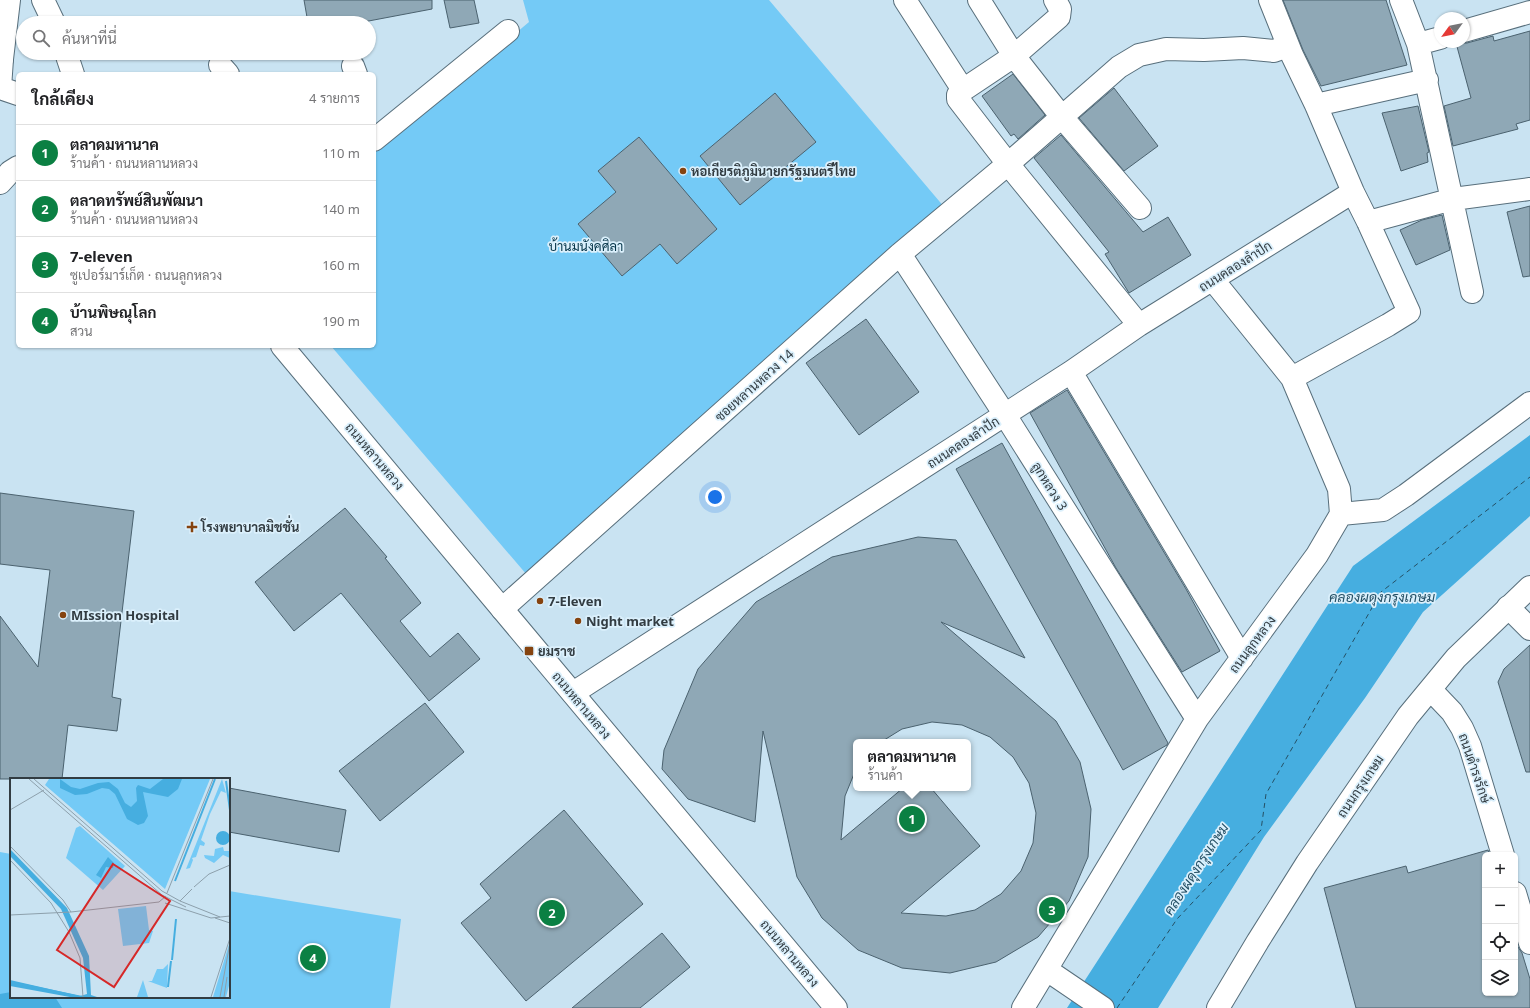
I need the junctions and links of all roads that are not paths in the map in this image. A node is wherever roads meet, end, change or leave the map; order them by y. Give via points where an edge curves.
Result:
1 (9, 0) edge
2 (43, 0) edge
3 (52, 0) edge
4 (905, 0) edge
5 (979, 0) edge
6 (1055, 0) edge
7 (1270, 0) edge
8 (1401, 0) edge
9 (1530, 12) edge
10 (51, 16) edge
11 (55, 16) edge
12 (1470, 29) edge
13 (508, 31) dead end
14 (1434, 40) edge
15 (1418, 44) junction
16 (1288, 46) junction
17 (1, 51) edge
18 (1014, 56) junction
19 (68, 60) edge
20 (72, 72) edge
21 (1427, 80) junction
22 (0, 88) edge
23 (963, 90) junction
24 (16, 93) edge
25 (1316, 104) junction
26 (1061, 116) junction
27 (376, 137) edge
28 (1008, 164) junction
29 (16, 168) edge
30 (0, 183) edge
31 (1530, 188) edge
32 (1353, 192) junction
33 (1452, 199) junction
34 (1140, 208) dead end
35 (1368, 222) junction
36 (900, 254) junction
37 (1213, 280) junction
38 (1472, 292) dead end
39 (1139, 325) junction
40 (284, 348) edge
41 (1071, 372) junction
42 (1292, 378) junction
43 (1530, 403) edge
44 (1005, 415) junction
45 (1341, 514) junction
46 (1530, 587) edge
47 (1508, 607) junction
48 (502, 609) junction
49 (1530, 629) edge
50 (1242, 658) junction
51 (1431, 690) junction
52 (573, 693) junction
53 (1197, 719) junction
54 (1502, 852) edge
55 (1518, 903) edge
56 (1530, 943) edge
57 (1047, 970) junction
58 (836, 1008) edge
59 (1024, 1008) edge
60 (1103, 1008) edge
61 (1218, 1008) edge

1 - 17 main road
2 - 10 main road
3 - 11 main road
4 - 23 main road
5 - 18 main road
6 - 18 main road via 1060,8 1059,17
7 - 16 main road
8 - 15 main road
9 - 12 main road
13 - 27 main road
14 - 15 main road
15 - 21 main road
16 - 25 main road
16 - 26 main road, ซอยหลานหลวง 14 via 1274,51 1243,48 1166,49 1139,54 1119,67
17 - 22 main road
18 - 23 main road
18 - 26 main road
19 - 20 main road
21 - 25 main road
21 - 33 main road
22 - 24 main road
23 - 28 main road via 958,98
25 - 32 main road
26 - 28 main road, ซอยหลานหลวง 14
26 - 34 main road
28 - 36 main road, ซอยหลานหลวง 14
28 - 39 main road
29 - 30 main road
31 - 33 main road
32 - 35 main road
32 - 37 main road, ถนนคลองลำปัก
33 - 35 main road
33 - 38 main road
35 - 42 main road via 1409,312
36 - 44 main road, ลูกหลวง 3
36 - 48 main road, ซอยหลานหลวง 14
37 - 39 main road, ถนนคลองลำปัก
37 - 42 main road
39 - 41 main road, ถนนคลองลำปัก
40 - 48 main road, ถนนหลานหลวง
41 - 44 main road, ถนนคลองลำปัก
41 - 50 main road
42 - 45 main road via 1339,488
43 - 45 main road via 1383,510
44 - 52 main road, ถนนคลองลำปัก
44 - 53 main road, ลูกหลวง 3
45 - 50 main road, ถนนลูกหลวง via 1317,554
46 - 47 main road, ถนนกรุงเกษม
47 - 49 main road
47 - 51 main road, ถนนกรุงเกษม via 1456,658
48 - 52 main road, ถนนหลานหลวง
50 - 53 main road, ถนนลูกหลวง
51 - 54 main road, ถนนดำรงรักษ์ via 1452,712 1470,746
51 - 61 main road, ถนนกรุงเกษม via 1408,716 1312,857
52 - 58 main road, ถนนหลานหลวง
53 - 57 main road, ถนนลูกหลวง
55 - 56 main road
57 - 59 main road, ถนนลูกหลวง
57 - 60 main road

